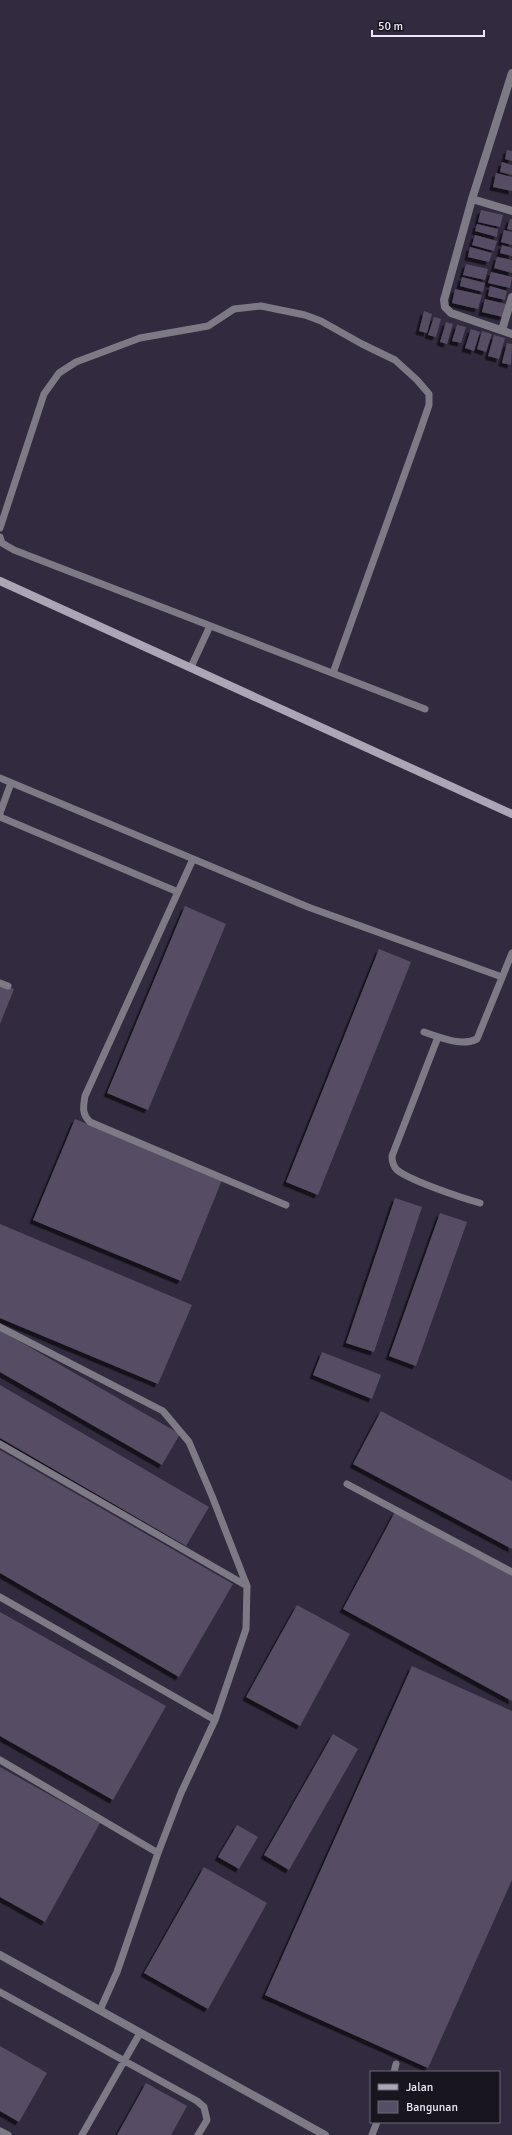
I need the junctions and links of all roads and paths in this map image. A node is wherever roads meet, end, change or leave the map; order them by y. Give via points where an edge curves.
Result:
1 (512, 73) edge
2 (472, 199) junction
3 (512, 210) edge
4 (512, 297) edge
5 (502, 330) junction
6 (512, 334) edge
7 (0, 528) edge
8 (1, 541) edge
9 (0, 581) edge
10 (210, 626) junction
11 (191, 667) junction
12 (333, 673) junction
13 (425, 709) dead end
14 (0, 778) edge
15 (11, 783) junction
16 (0, 813) edge
17 (512, 814) edge
18 (0, 817) edge
19 (193, 859) junction
20 (178, 892) junction
21 (512, 953) edge
22 (502, 977) junction
23 (0, 983) edge
24 (8, 986) dead end
25 (424, 1032) dead end
26 (438, 1037) junction
27 (480, 1204) dead end
28 (286, 1205) dead end
29 (0, 1327) edge
30 (0, 1444) edge
31 (347, 1484) dead end
32 (512, 1572) edge
33 (247, 1586) junction
34 (0, 1597) edge
35 (215, 1720) junction
36 (0, 1760) edge
37 (158, 1853) junction
38 (0, 1955) edge
39 (0, 1992) edge
40 (100, 2010) junction
41 (140, 2033) junction
42 (124, 2060) junction
43 (396, 2064) dead end
44 (394, 2071) edge
45 (377, 2123) edge
46 (0, 2131) edge
47 (8, 2135) edge
48 (82, 2135) edge
49 (198, 2135) edge
50 (325, 2135) edge
51 (372, 2135) edge

1 - 2 street
2 - 3 street
2 - 5 street via 444,307 451,314
4 - 5 street
5 - 6 street
7 - 12 lane via 44,394 59,373 76,362 140,338 208,326 229,310 240,307 282,309 321,321 396,360 425,389 430,399
8 - 10 lane via 14,550
9 - 11 street
10 - 11 lane
10 - 12 lane
11 - 17 street
12 - 13 lane
14 - 15 lane
15 - 16 lane
15 - 19 lane
18 - 20 lane
19 - 20 lane
19 - 22 lane via 308,907
20 - 28 lane via 85,1096 85,1116 90,1122
21 - 22 lane
22 - 26 lane via 477,1039 471,1042
23 - 24 lane
25 - 26 lane
26 - 27 lane via 392,1156 392,1163 396,1169 407,1175
29 - 33 lane via 86,1370 170,1417 189,1442
30 - 33 lane
31 - 32 lane
33 - 35 lane via 246,1628
34 - 35 lane
35 - 37 lane via 181,1793
36 - 37 lane
37 - 40 lane via 118,1972
38 - 40 street
39 - 42 lane
40 - 41 street
41 - 42 lane
41 - 50 street
42 - 48 lane
42 - 49 lane via 204,2107 207,2120
43 - 44 lane
45 - 51 lane
46 - 47 lane

